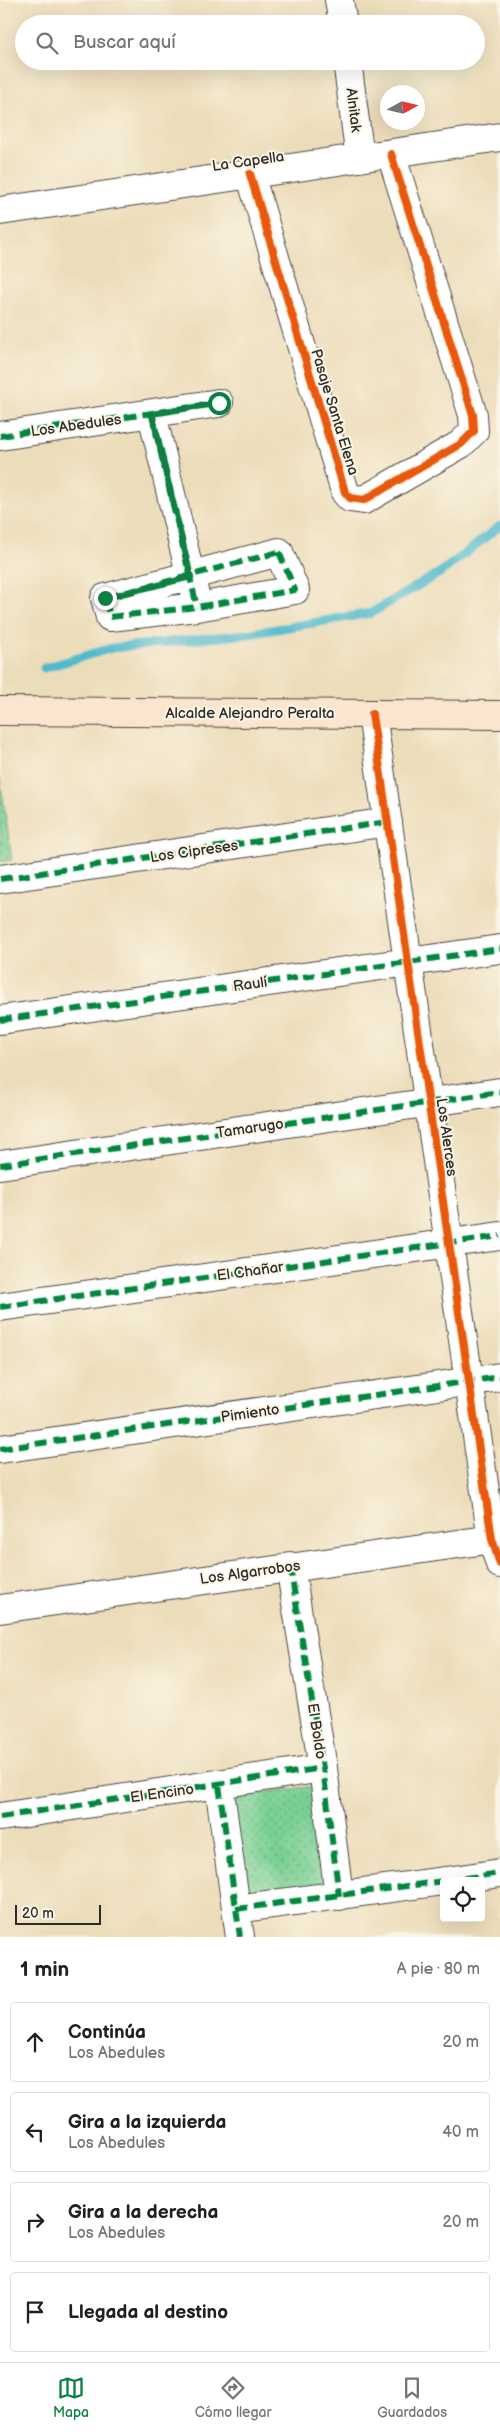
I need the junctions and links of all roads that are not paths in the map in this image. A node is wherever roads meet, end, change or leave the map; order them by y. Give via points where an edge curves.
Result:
1 (339, 0) edge
2 (341, 15) edge
3 (348, 70) edge
4 (500, 137) edge
5 (391, 154) junction
6 (360, 158) junction
7 (250, 174) junction
8 (0, 211) edge
9 (219, 403) dead end
10 (152, 414) junction
11 (0, 436) edge
12 (191, 577) junction
13 (197, 607) junction
14 (0, 711) edge
15 (372, 714) junction
16 (500, 715) edge
17 (388, 822) junction
18 (0, 879) edge
19 (500, 949) edge
20 (408, 962) junction
21 (0, 1020) edge
22 (500, 1092) edge
23 (429, 1102) junction
24 (0, 1165) edge
25 (500, 1236) edge
26 (448, 1244) junction
27 (0, 1307) edge
28 (500, 1377) edge
29 (469, 1381) junction
30 (0, 1449) edge
31 (497, 1547) edge
32 (290, 1566) junction
33 (0, 1609) edge
34 (323, 1768) junction
35 (219, 1785) junction
36 (0, 1817) edge
37 (500, 1873) edge
38 (473, 1877) edge
39 (440, 1882) edge
40 (338, 1896) junction
41 (236, 1909) junction
42 (240, 1937) edge

1 - 2 street
3 - 6 street, Alnitak
4 - 5 street, La Capella
5 - 6 street, La Capella
5 - 7 street, Pasaje Santa Elena via 473,415 474,431 461,444 364,500 350,498 345,492
6 - 7 street, La Capella
7 - 8 street, La Capella
9 - 10 street, Los Abedules
10 - 11 street, Los Abedules
10 - 12 street
12 - 13 street
12 - 13 street via 105,598 110,617
12 - 13 street via 279,552 295,590
14 - 15 main road, Alcalde Alejandro Peralta
15 - 16 main road, Alcalde Alejandro Peralta
15 - 17 street, Los Alerces
17 - 18 street, Los Cipreses
17 - 20 street, Los Alerces
19 - 20 street, Raulí
20 - 21 street, Raulí
20 - 23 street, Los Alerces
22 - 23 street, Tamarugo
23 - 24 street, Tamarugo
23 - 26 street, Los Alerces
25 - 26 street, El Chañar
26 - 27 street, El Chañar
26 - 29 street, Los Alerces
28 - 29 street, Pimiento
29 - 30 street, Pimiento
29 - 31 street, Los Alerces
31 - 32 street, Los Algarrobos
32 - 33 street, Los Algarrobos
32 - 34 street, El Boldo
34 - 35 street, El Encino
34 - 40 street, El Boldo
35 - 36 street, El Encino
35 - 41 street
37 - 38 street
39 - 40 street
40 - 41 street
41 - 42 street

